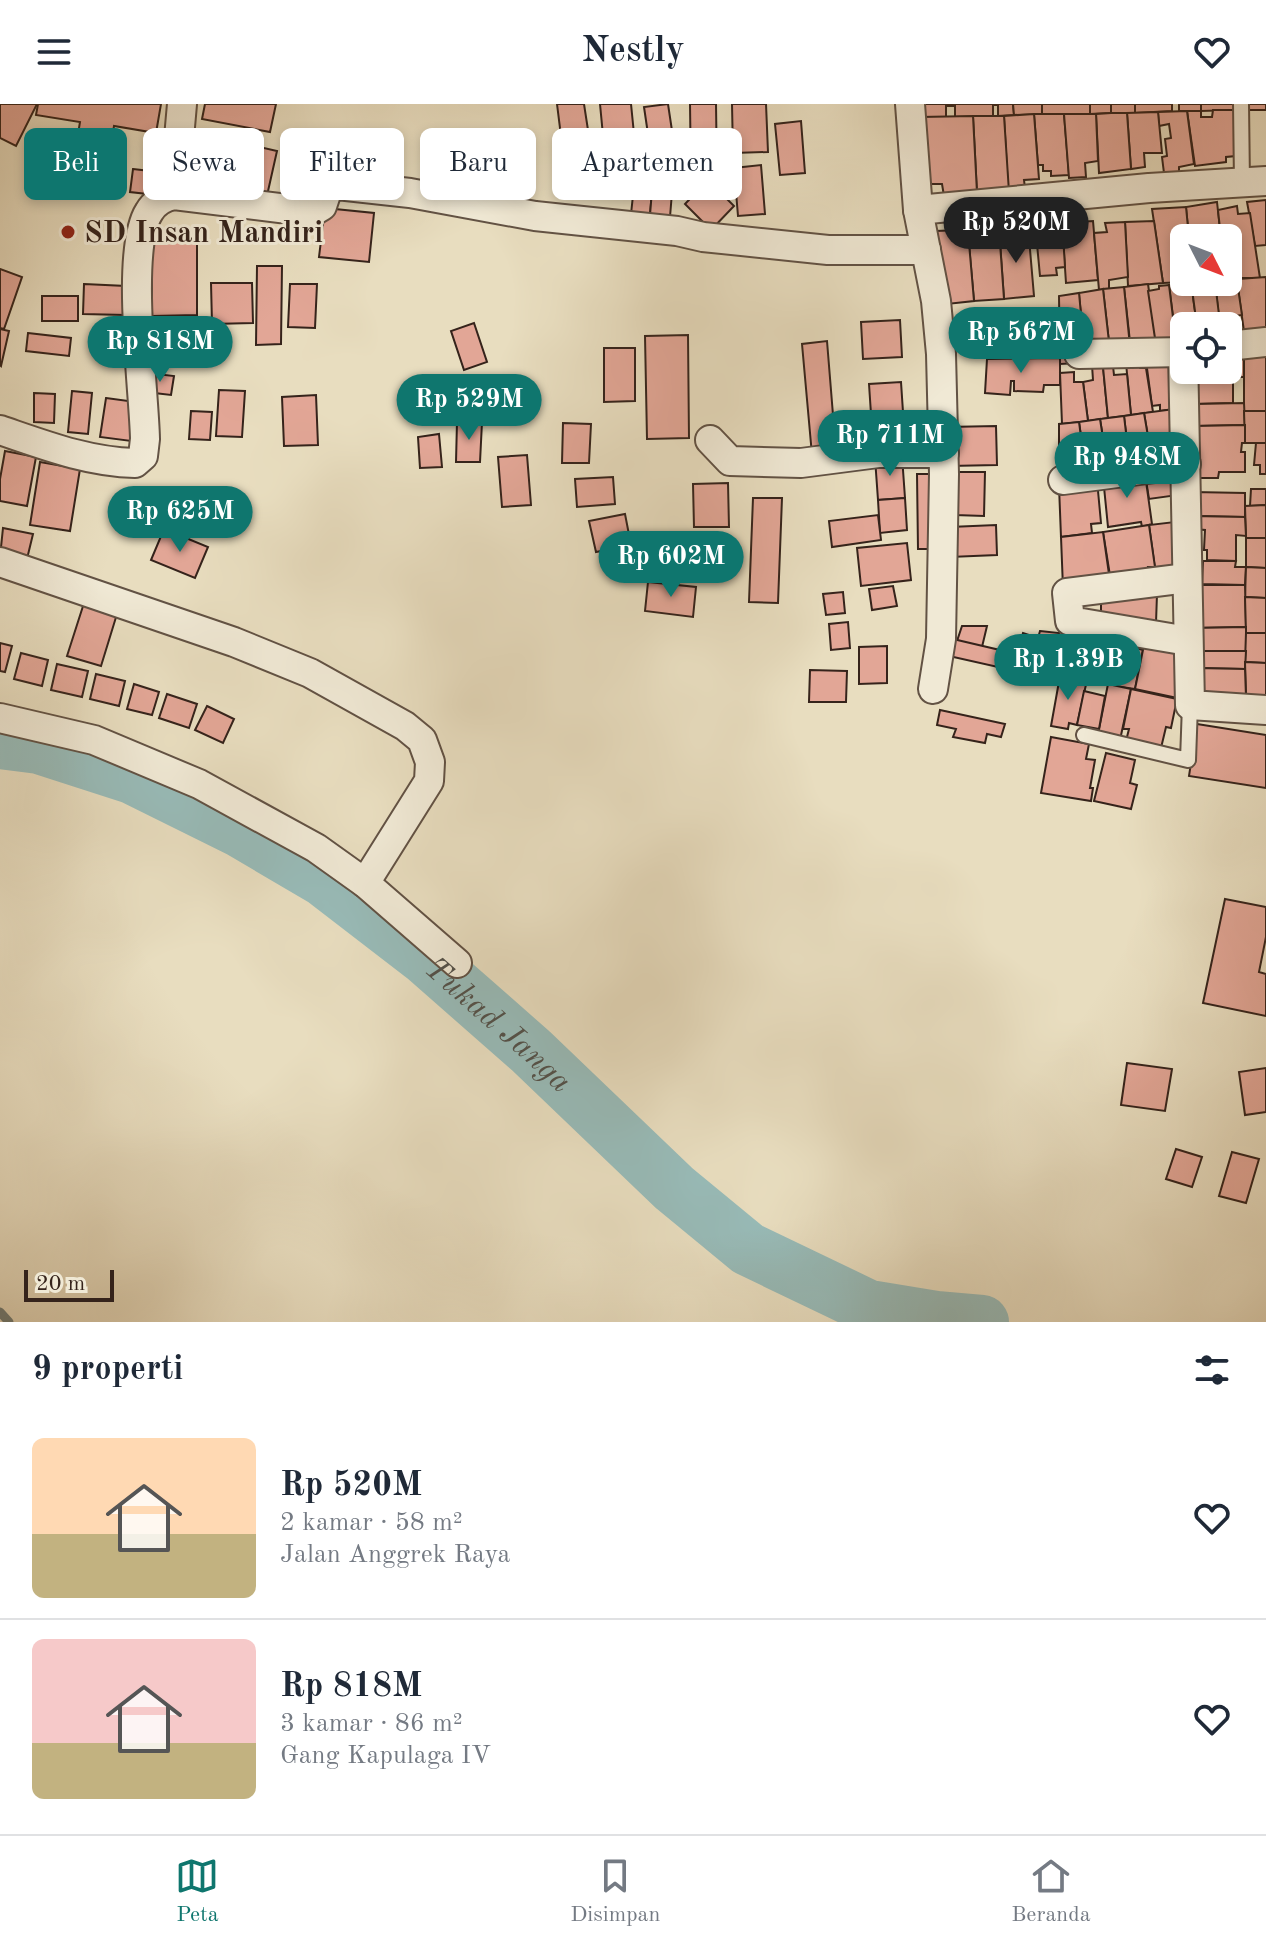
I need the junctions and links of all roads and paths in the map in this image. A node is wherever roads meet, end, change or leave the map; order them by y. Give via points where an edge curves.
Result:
1 (182, 104) edge
2 (910, 104) edge
3 (1241, 104) edge
4 (1254, 182) edge
5 (163, 201) junction
6 (918, 210) junction
7 (926, 250) junction
8 (1266, 342) edge
9 (1242, 345) edge
10 (1170, 352) edge
11 (1079, 354) dead end
12 (1185, 384) edge
13 (0, 430) edge
14 (710, 440) dead end
15 (944, 453) junction
16 (1186, 464) junction
17 (1063, 480) dead end
18 (0, 562) edge
19 (1187, 578) junction
20 (1188, 641) junction
21 (933, 689) dead end
22 (1190, 705) junction
23 (1266, 710) edge
24 (0, 718) edge
25 (1084, 735) dead end
26 (365, 883) junction
27 (457, 963) dead end

1 - 5 street
2 - 6 street
3 - 4 lane
4 - 6 street
5 - 7 street via 312,212 322,206 328,188 337,185 703,237 828,250
5 - 13 street via 144,222 137,260 143,456 135,463 115,463
6 - 7 street
7 - 15 street via 939,322
8 - 9 street
10 - 11 street
12 - 16 street
14 - 15 street via 730,461 801,463 878,453
15 - 21 street via 941,639
16 - 17 street
16 - 19 street
18 - 26 street via 310,673 422,740 430,762 429,781
19 - 20 street
19 - 20 street via 1067,593 1070,621
20 - 22 street
22 - 23 street
22 - 25 lane via 1188,760
24 - 26 street via 94,740 199,784 316,848
26 - 27 street

